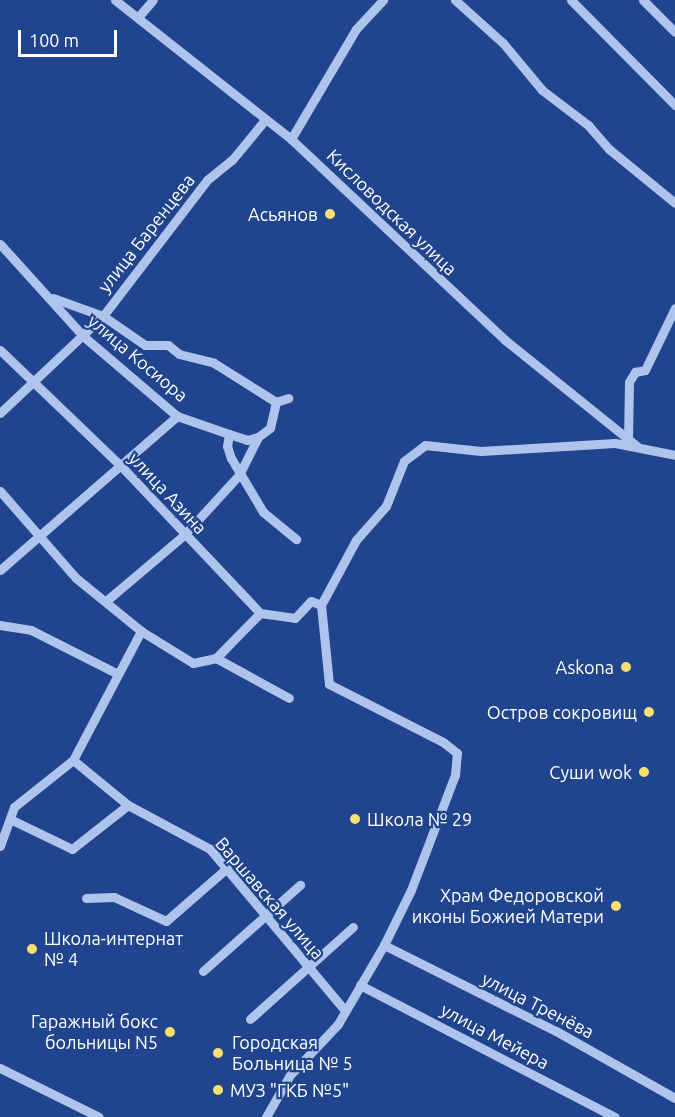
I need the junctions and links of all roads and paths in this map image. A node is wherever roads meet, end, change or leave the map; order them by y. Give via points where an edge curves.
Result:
1 (115, 0) edge
2 (153, 0) edge
3 (383, 0) edge
4 (455, 0) edge
5 (571, 0) edge
6 (643, 0) edge
7 (139, 16) junction
8 (675, 32) edge
9 (675, 105) edge
10 (264, 121) junction
11 (291, 140) junction
12 (675, 203) edge
13 (0, 244) edge
14 (45, 293) junction
15 (675, 308) edge
16 (103, 316) junction
17 (83, 336) junction
18 (0, 350) edge
19 (33, 384) junction
20 (288, 398) dead end
21 (276, 402) junction
22 (0, 413) edge
23 (177, 416) junction
24 (229, 434) junction
25 (258, 437) junction
26 (628, 440) junction
27 (645, 450) junction
28 (675, 455) edge
29 (122, 466) junction
30 (239, 475) junction
31 (0, 491) edge
32 (184, 535) junction
33 (39, 536) junction
34 (296, 539) dead end
35 (0, 570) edge
36 (106, 601) junction
37 (321, 605) junction
38 (260, 613) junction
39 (0, 625) edge
40 (141, 631) junction
41 (216, 658) junction
42 (118, 674) junction
43 (289, 698) dead end
44 (73, 760) junction
45 (128, 805) junction
46 (10, 819) junction
47 (0, 846) edge
48 (227, 868) junction
49 (300, 885) dead end
50 (86, 898) dead end
51 (263, 917) junction
52 (353, 927) dead end
53 (384, 945) junction
54 (309, 967) junction
55 (203, 971) dead end
56 (360, 985) junction
57 (344, 1009) junction
58 (250, 1019) dead end
59 (0, 1068) edge
60 (675, 1098) edge
61 (99, 1117) edge
62 (266, 1117) edge
63 (615, 1117) edge

1 - 7 street, Кисловодская улица
2 - 7 street
3 - 11 street via 356,29
4 - 12 street via 503,44 542,90 588,125 609,149
5 - 9 street
6 - 8 street
7 - 10 street, Кисловодская улица
10 - 11 street, Кисловодская улица
10 - 16 street, улица Баренцева via 232,160 207,180
11 - 26 street, Кисловодская улица via 505,340
13 - 14 street, улица Косиора
14 - 16 street via 81,311
14 - 17 street, улица Косиора
15 - 26 street via 645,369 635,372 629,382
16 - 17 street, улица Баренцева
16 - 21 street via 145,345 168,345 178,354 214,363
17 - 19 street, улица Баренцева
17 - 23 street, улица Косиора
18 - 19 street, улица Азина
19 - 22 street, улица Баренцева
19 - 29 street, улица Азина
20 - 21 street
21 - 25 street via 270,428
23 - 24 street, улица Косиора
23 - 29 street
24 - 25 street, улица Косиора via 247,440
24 - 30 street via 227,446
25 - 30 street
26 - 27 street, Кисловодская улица
27 - 28 street
27 - 37 street via 615,443 481,451 417,448 404,461 386,506 356,540
29 - 32 street, улица Азина
29 - 33 street
30 - 32 street
30 - 34 street via 263,512
31 - 33 street
32 - 36 street
32 - 38 street, улица Азина
33 - 35 street
33 - 36 street via 76,578
36 - 40 street
37 - 38 street via 311,601 295,618
37 - 53 street via 329,684 457,753 446,798 411,890
38 - 41 street
39 - 42 street via 31,630
40 - 41 street via 192,663
40 - 42 street
41 - 43 street
42 - 44 street
44 - 45 street, Варшавская улица
44 - 46 street via 14,807
45 - 46 street via 72,849
45 - 48 street, Варшавская улица via 210,849
46 - 47 street
48 - 50 street via 166,921 114,897
48 - 51 street, Варшавская улица
49 - 51 street
51 - 54 street, Варшавская улица
51 - 55 street
52 - 54 street
53 - 56 street
53 - 60 street, улица Тренёва via 556,1031
54 - 57 street, Варшавская улица
54 - 58 street
56 - 57 street
56 - 63 street, улица Мейера
57 - 62 street via 338,1024 290,1075
59 - 61 street

